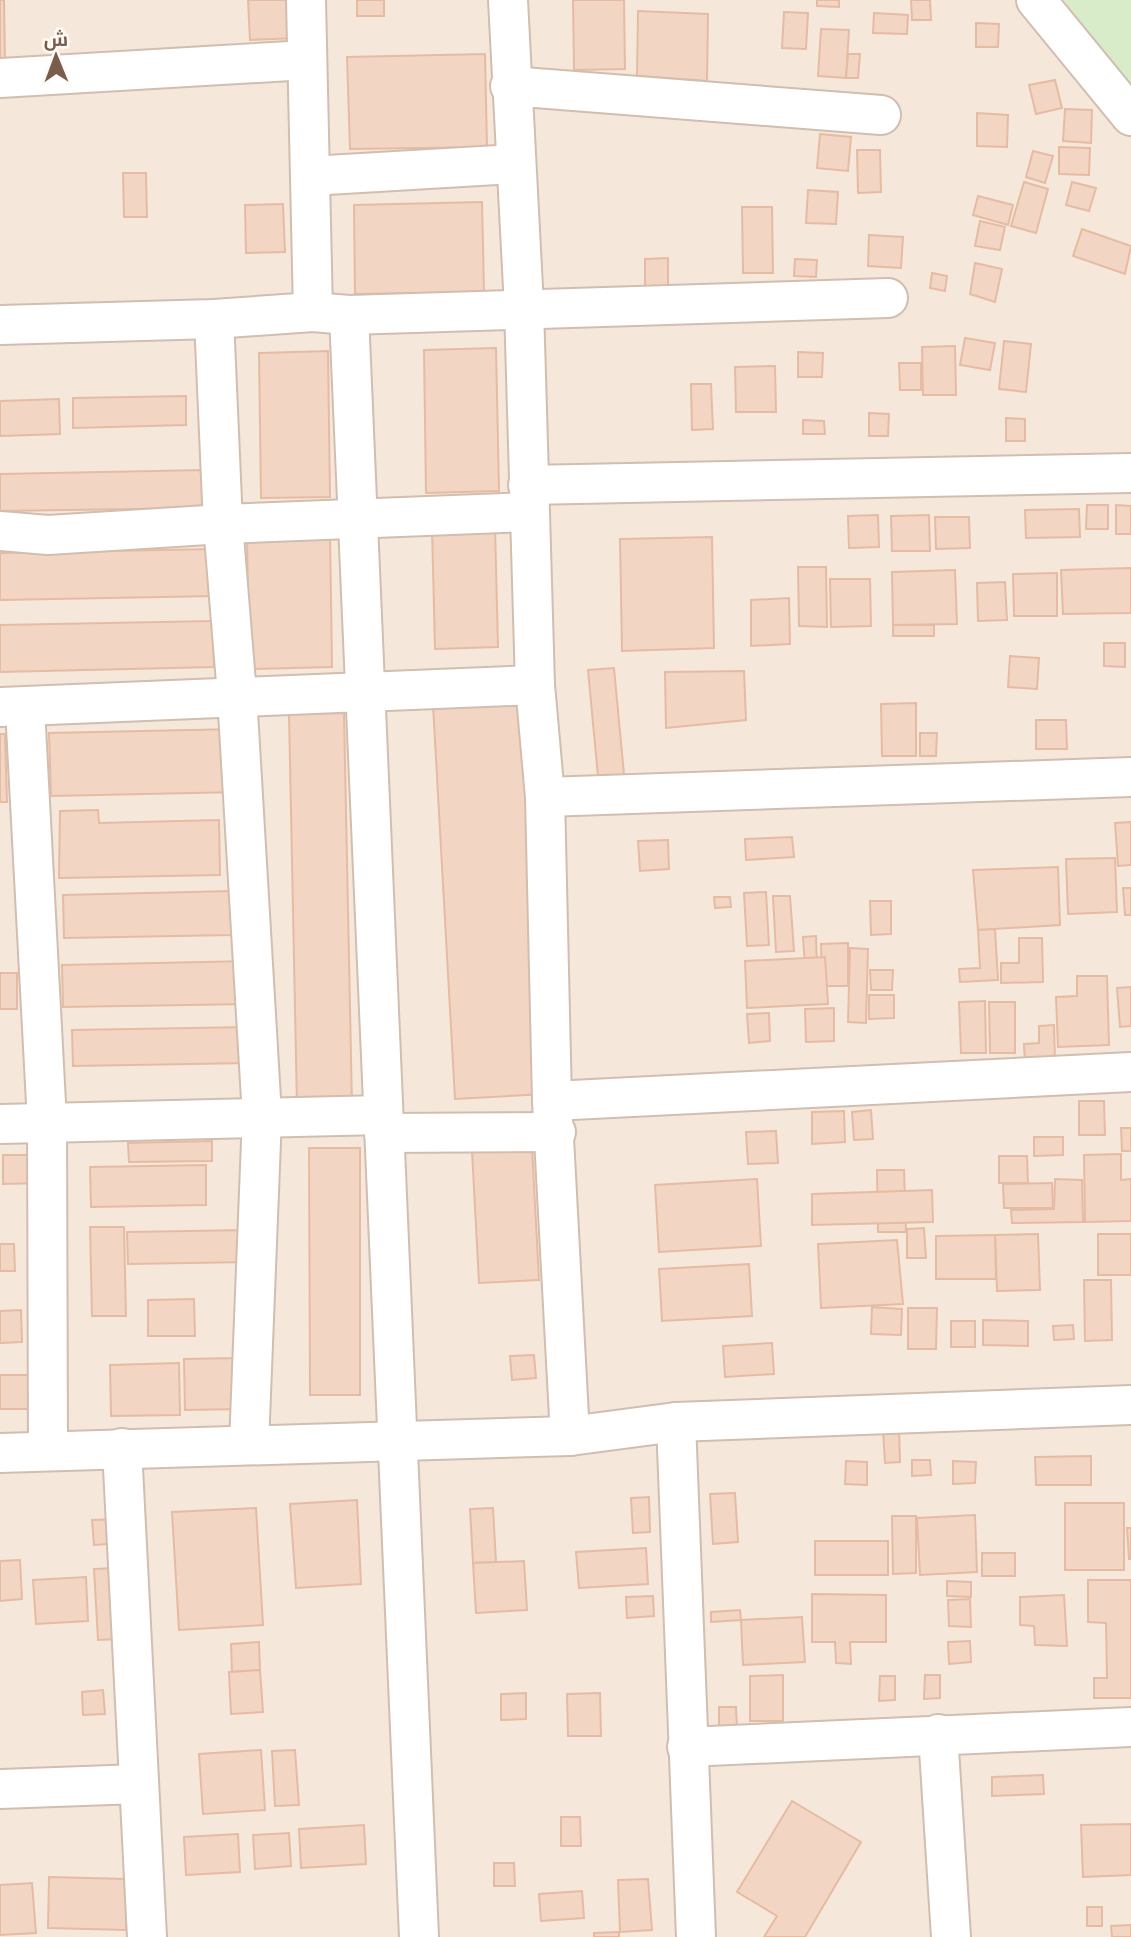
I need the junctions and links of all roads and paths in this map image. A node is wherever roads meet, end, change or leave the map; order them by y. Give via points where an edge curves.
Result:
1 (306, 0) edge
2 (508, 0) edge
3 (1036, 0) edge
4 (307, 60) junction
5 (0, 78) edge
6 (510, 86) junction
7 (881, 115) dead end
8 (1131, 116) edge
9 (515, 164) junction
10 (310, 176) junction
11 (888, 298) dead end
12 (524, 307) junction
13 (331, 314) junction
14 (214, 319) junction
15 (0, 324) edge
16 (1131, 473) edge
17 (529, 499) junction
18 (356, 521) junction
19 (223, 524) junction
20 (0, 531) edge
21 (535, 685) junction
22 (363, 691) junction
23 (237, 695) junction
24 (13, 707) edge
25 (1131, 777) edge
26 (545, 797) junction
27 (1131, 1073) edge
28 (262, 1116) junction
29 (554, 1116) junction
30 (47, 1122) junction
31 (0, 1124) edge
32 (383, 1124) junction
33 (1131, 1405) edge
34 (676, 1422) junction
35 (570, 1436) junction
36 (396, 1441) junction
37 (249, 1445) junction
38 (122, 1448) junction
39 (48, 1450) junction
40 (0, 1453) edge
41 (1131, 1727) edge
42 (938, 1734) junction
43 (687, 1747) junction
44 (139, 1784) junction
45 (0, 1790) edge
46 (146, 1937) edge
47 (419, 1937) edge
48 (696, 1937) edge
49 (951, 1937) edge

1 - 4 street
2 - 6 street
3 - 8 street
4 - 5 street
4 - 10 street
6 - 7 street
6 - 9 street
9 - 10 street
9 - 12 street
10 - 13 street
11 - 12 street
12 - 13 street
12 - 17 street
13 - 14 street
13 - 18 street
14 - 15 street
14 - 19 street
16 - 17 street
17 - 18 street
17 - 21 street
18 - 19 street
18 - 22 street
19 - 20 street via 48,535
19 - 23 street
21 - 22 street
21 - 26 street
22 - 23 street
22 - 32 street
23 - 24 street
23 - 28 street
24 - 30 street
25 - 26 street
26 - 29 street
27 - 29 street
28 - 30 street
28 - 32 street
28 - 37 street
29 - 32 street
29 - 35 street
30 - 31 street
30 - 39 street
32 - 36 street
33 - 34 street
34 - 35 street
34 - 43 street
35 - 36 street
36 - 37 street
36 - 47 street
37 - 38 street
38 - 39 street
38 - 44 street
39 - 40 street
41 - 42 street
42 - 43 street
42 - 49 street
43 - 48 street
44 - 45 street
44 - 46 street

